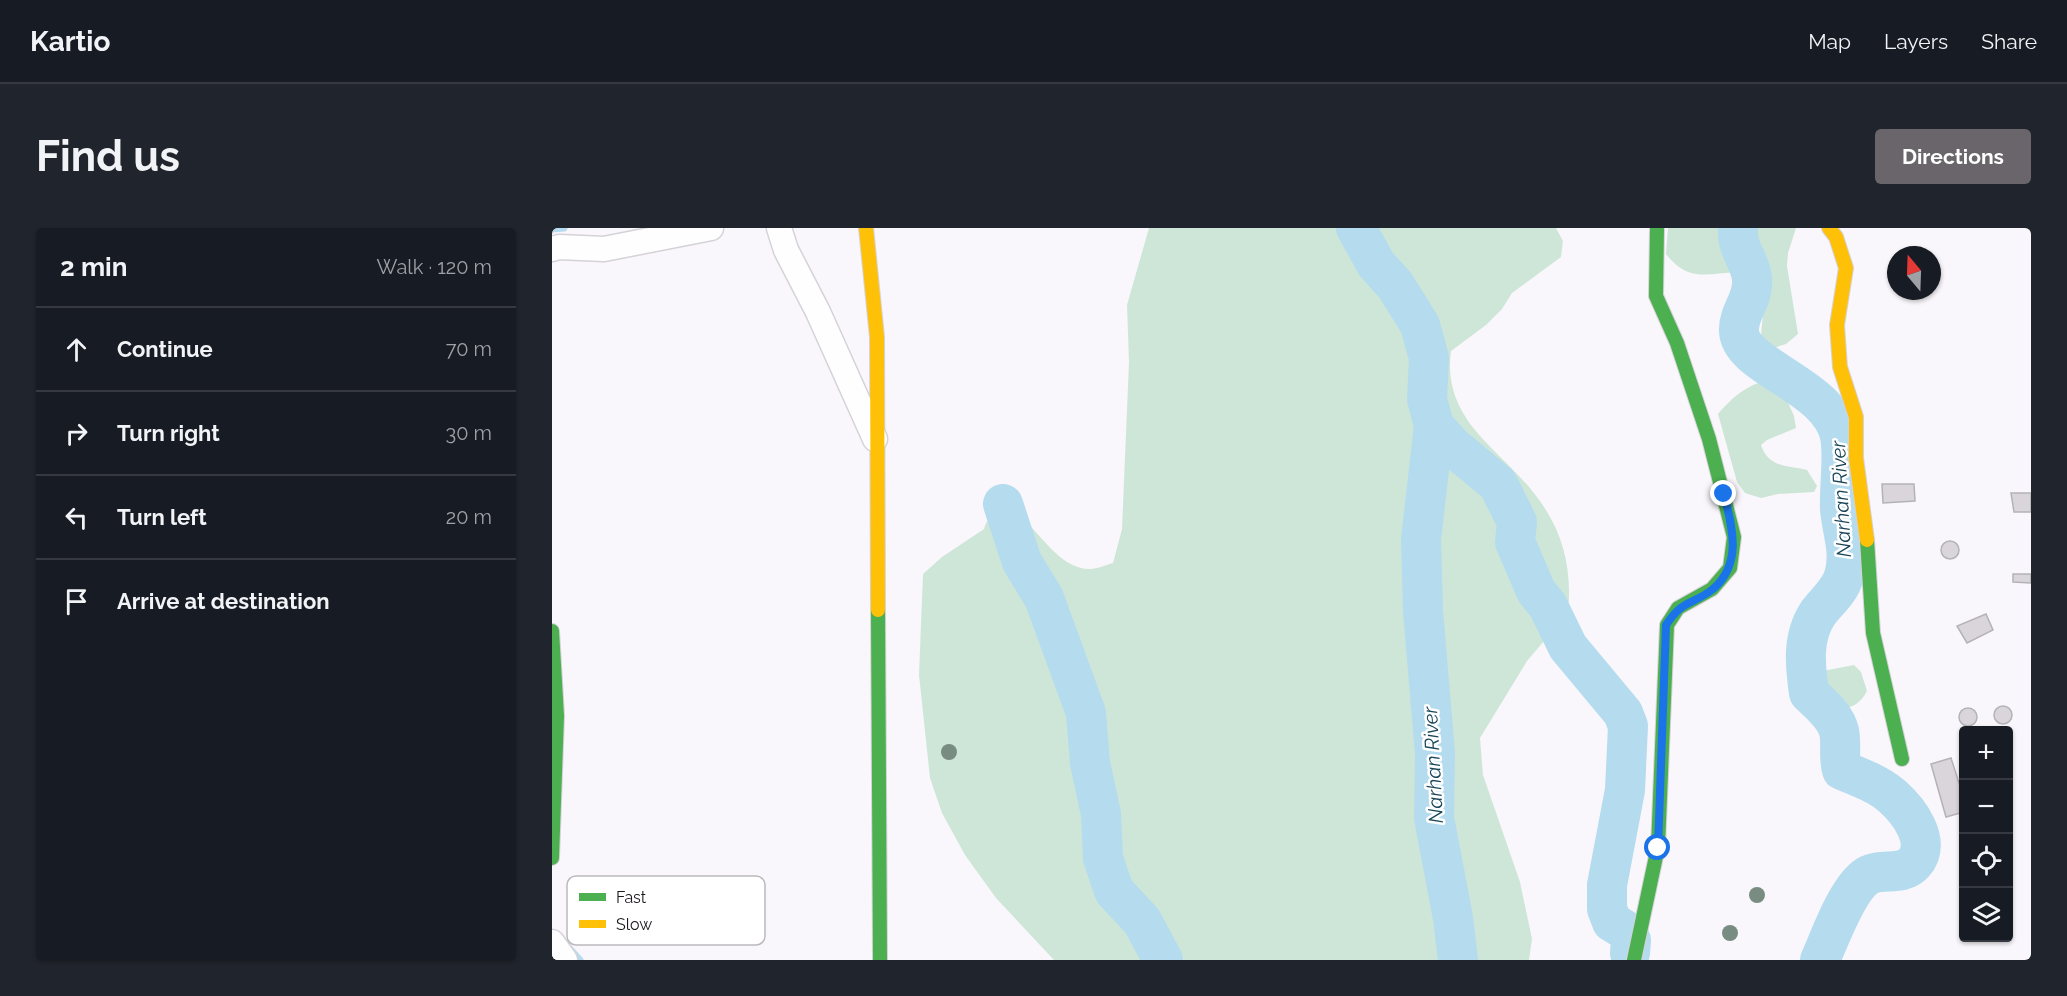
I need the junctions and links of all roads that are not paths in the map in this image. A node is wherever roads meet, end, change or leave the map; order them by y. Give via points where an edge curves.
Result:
1 (711, 228) edge
2 (779, 228) edge
3 (866, 228) edge
4 (1657, 228) edge
5 (1829, 228) edge
6 (552, 249) edge
7 (878, 447) junction
8 (552, 631) edge
9 (1902, 759) dead end
10 (552, 858) edge
11 (552, 942) edge
12 (565, 960) edge
13 (880, 960) edge
14 (1634, 960) edge

1 - 6 street via 604,249
2 - 7 street
3 - 7 street via 878,337
4 - 14 street via 1656,296 1677,343 1709,439 1734,537 1730,568 1713,589 1678,608 1666,625 1658,848
5 - 9 street via 1846,268 1837,325 1840,367 1856,417 1856,458 1869,559 1873,633
7 - 13 street
8 - 10 street via 556,753
11 - 12 street

